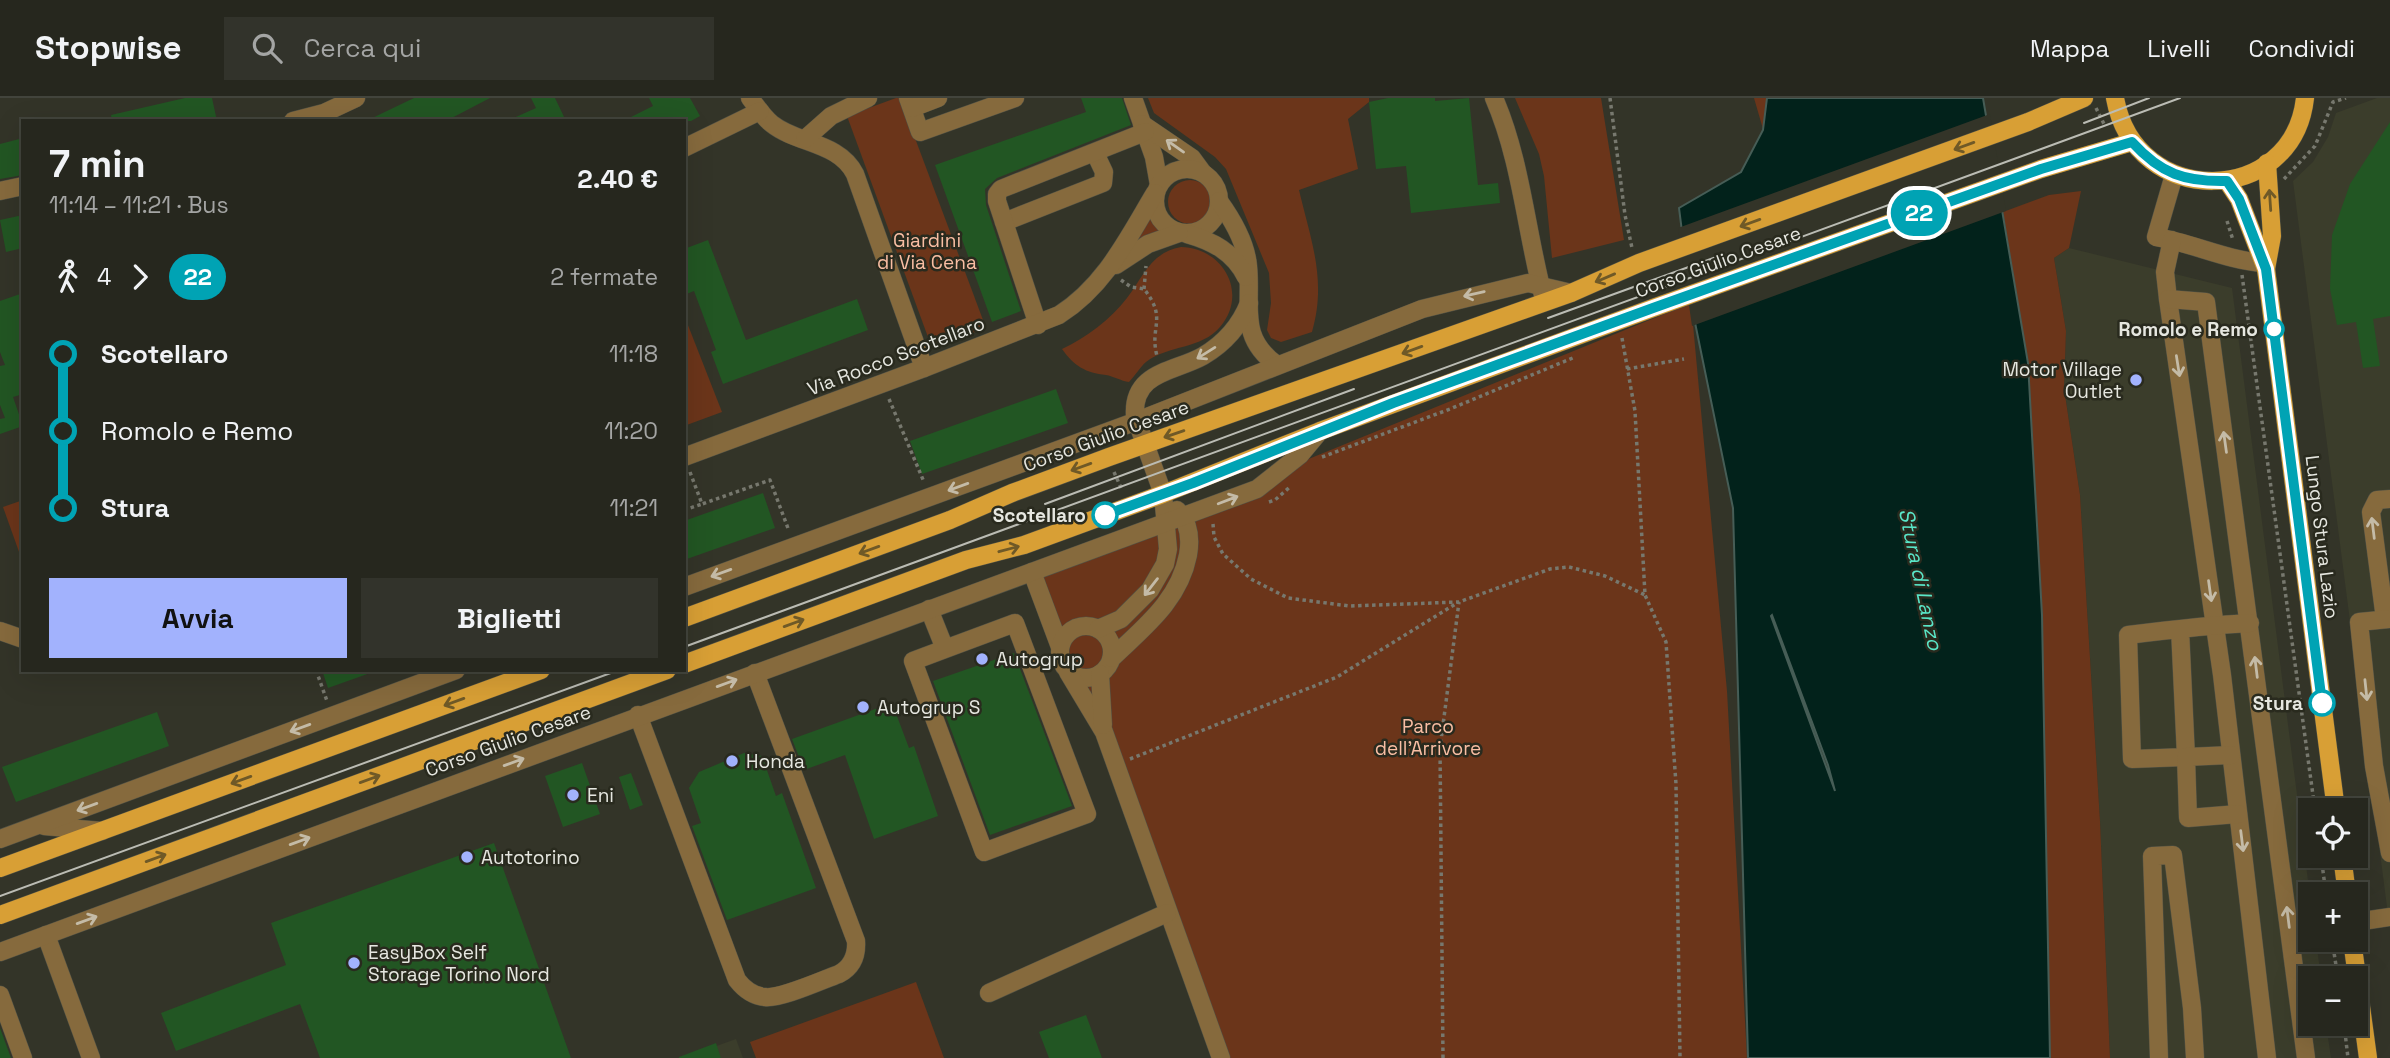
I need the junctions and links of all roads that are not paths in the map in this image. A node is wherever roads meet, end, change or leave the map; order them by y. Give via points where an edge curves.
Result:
1 (356, 98) edge
2 (868, 98) edge
3 (938, 98) edge
4 (1015, 98) edge
5 (1133, 98) edge
6 (1494, 98) edge
7 (2084, 98) edge
8 (2115, 98) edge
9 (2307, 100) edge
10 (910, 103) edge
11 (755, 104) edge
12 (323, 111) edge
13 (299, 119) edge
14 (1144, 128) junction
15 (805, 139) junction
16 (2132, 142) junction
17 (686, 147) edge
18 (1095, 153) junction
19 (2267, 163) junction
20 (1203, 173) junction
21 (2174, 175) junction
22 (2227, 181) junction
23 (21, 186) edge
24 (1157, 189) junction
25 (0, 191) edge
26 (1219, 201) junction
27 (1004, 222) junction
28 (1183, 233) junction
29 (2172, 240) junction
30 (2264, 266) junction
31 (1108, 272) junction
32 (1249, 284) junction
33 (1543, 294) junction
34 (2168, 299) junction
35 (1249, 303) junction
36 (1038, 325) junction
37 (1277, 365) junction
38 (925, 369) junction
39 (1137, 421) junction
40 (1320, 431) junction
41 (1145, 444) junction
42 (686, 457) edge
43 (1163, 494) junction
44 (2390, 499) edge
45 (1184, 516) junction
46 (1166, 523) junction
47 (1032, 572) junction
48 (686, 586) edge
49 (929, 609) junction
50 (686, 617) edge
51 (2387, 619) edge
52 (2250, 623) junction
53 (2215, 625) junction
54 (1098, 629) junction
55 (2180, 629) junction
56 (0, 631) edge
57 (21, 638) edge
58 (1060, 646) junction
59 (945, 649) junction
60 (1112, 658) junction
61 (686, 663) edge
62 (1068, 671) junction
63 (451, 672) edge
64 (536, 672) edge
65 (662, 672) edge
66 (755, 673) junction
67 (1100, 674) junction
68 (638, 715) junction
69 (1104, 732) junction
70 (2231, 755) junction
71 (2186, 757) junction
72 (2382, 765) edge
73 (2334, 798) edge
74 (2238, 814) junction
75 (37, 825) junction
76 (102, 831) junction
77 (1, 836) edge
78 (2390, 853) edge
79 (0, 868) edge
80 (1167, 912) junction
81 (0, 915) edge
82 (2390, 917) edge
83 (2368, 920) edge
84 (46, 935) junction
85 (0, 952) edge
86 (2354, 952) edge
87 (989, 993) dead end
88 (0, 995) edge
89 (3, 1014) edge
90 (23, 1058) edge
91 (91, 1058) edge
92 (1221, 1058) edge
93 (2159, 1058) edge
94 (2195, 1058) edge
95 (2267, 1058) edge
96 (2306, 1058) edge
97 (2368, 1058) edge

1 - 12 street
2 - 15 street via 831,116
3 - 10 street
4 - 10 street via 920,132
5 - 14 street
6 - 33 street via 1513,153
7 -> 33 main road, Corso Giulio Cesare via 2028,122 1637,259 1571,293
8 - 16 main road
9 - 19 main road via 2284,147
11 - 15 street via 772,124
11 - 17 street
12 - 13 street
14 - 18 street
20 -> 14 street via 1192,158
14 - 24 street via 1154,157
15 - 38 street via 845,158 855,174
16 - 21 main road via 2158,167
16 - 40 main road, Corso Giulio Cesare via 2041,169
18 - 27 street via 1001,189 997,201
18 - 27 street via 1104,172 1103,183
19 - 22 main road
30 -> 19 main road, Lungo Stura Lazio via 2272,236
20 - 24 street via 1178,170
20 - 26 street via 1215,185
21 - 22 main road
21 - 29 street via 2156,237
22 - 30 main road, Lungo Stura Lazio via 2239,199
23 - 25 street
24 - 28 street via 1154,201 1159,218
24 - 31 street, Via Rocco Scotellaro
26 - 28 street via 1210,224 1195,233
26 - 32 street via 1238,233
27 - 36 street
28 - 31 street, Via Rocco Scotellaro via 1141,248
28 - 32 street via 1224,250
29 - 30 street
29 - 34 street via 2165,272
30 - 73 main road, Lungo Stura Lazio
31 - 36 street, Via Rocco Scotellaro via 1079,302
32 - 35 street
33 -> 37 street, Corso Giulio Cesare via 1528,283 1432,306
33 -> 41 main road, Corso Giulio Cesare
52 -> 34 street via 2206,302
34 -> 53 street
35 - 37 street via 1252,337
35 -> 39 street via 1242,321 1219,344 1142,387
36 - 38 street, Via Rocco Scotellaro
37 - 39 street, Corso Giulio Cesare
38 - 42 street, Via Rocco Scotellaro
39 - 41 street
39 -> 48 street, Corso Giulio Cesare
40 - 43 main road, Corso Giulio Cesare
45 -> 40 street, Corso Giulio Cesare via 1264,484 1300,456
41 - 43 street
41 -> 50 main road, Corso Giulio Cesare
43 - 45 street
43 - 46 street
61 -> 43 main road, Corso Giulio Cesare via 966,560 1024,545
51 -> 44 street via 2371,512 2377,500
45 - 46 street, Corso Giulio Cesare
45 - 60 street via 1189,535 1178,587 1164,608
46 - 47 street, Corso Giulio Cesare
46 -> 54 street via 1168,549 1159,578 1121,619
47 - 49 street, Corso Giulio Cesare
47 - 58 street
49 - 59 street
49 - 66 street, Corso Giulio Cesare
51 -> 72 street via 2359,622
52 - 53 street
96 -> 52 street
53 - 55 street
53 - 70 street
54 - 58 street via 1078,627 1066,634
54 - 60 street via 1111,644
55 - 71 street
55 - 71 street via 2128,635 2132,759
56 - 57 street
58 - 62 street
59 - 59 street via 1015,623 1087,814 984,852 912,661
60 - 67 street
62 - 67 street via 1087,678
62 - 69 street
63 -> 75 street
64 -> 76 main road
81 -> 65 main road, Corso Giulio Cesare
68 -> 66 street, Corso Giulio Cesare
66 - 68 street via 856,941 854,958 839,974 771,997 751,993 737,980
67 - 69 street
84 -> 68 street, Corso Giulio Cesare
69 - 80 street
70 - 71 street
70 - 74 street
71 - 74 street via 2188,818
72 - 78 street
74 -> 95 street
75 - 76 street
75 - 77 street
76 - 79 main road
80 - 87 street
80 - 92 street
82 - 83 street
84 - 85 street, Corso Giulio Cesare
84 - 91 street
86 - 97 main road
88 - 89 street
89 - 90 street
93 - 94 street via 2152,856 2173,855

